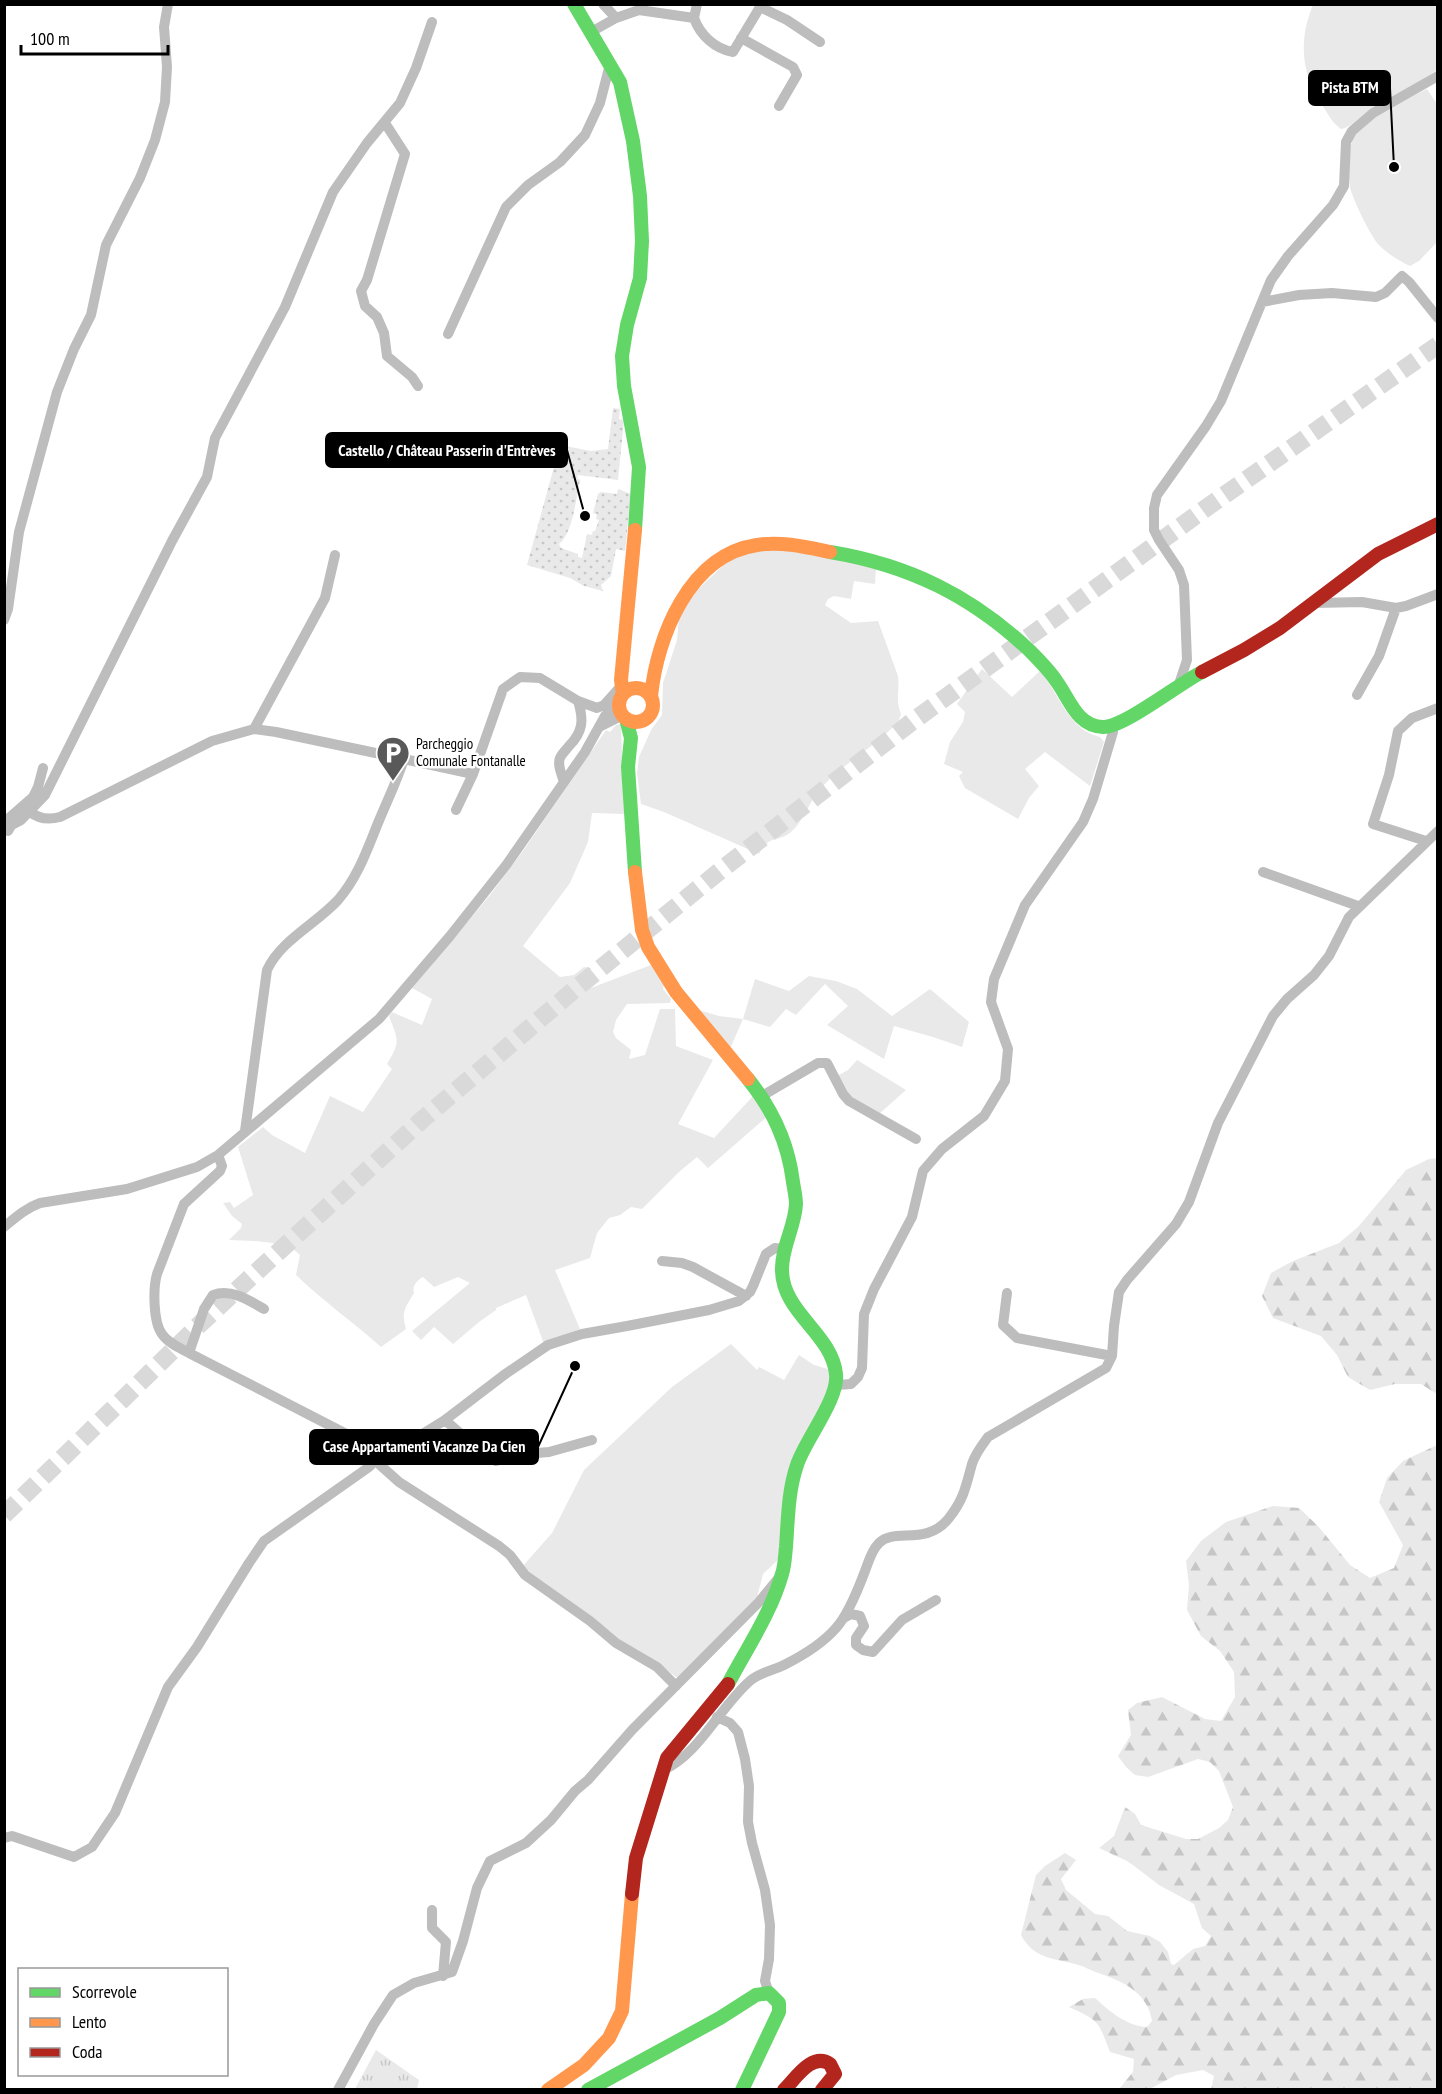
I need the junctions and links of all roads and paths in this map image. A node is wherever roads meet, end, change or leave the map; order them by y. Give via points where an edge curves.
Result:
1 (168, 4) edge
2 (574, 4) edge
3 (603, 4) edge
4 (697, 4) edge
5 (616, 18) junction
6 (694, 18) junction
7 (432, 22) dead end
8 (591, 32) junction
9 (741, 38) junction
10 (820, 42) dead end
11 (610, 64) junction
12 (1437, 76) edge
13 (779, 106) dead end
14 (385, 123) junction
15 (1262, 302) junction
16 (1437, 318) edge
17 (448, 334) dead end
18 (418, 386) dead end
19 (1437, 524) edge
20 (335, 555) dead end
21 (1437, 594) edge
22 (1314, 603) junction
23 (1396, 608) junction
24 (4, 620) edge
25 (623, 664) junction
26 (653, 673) junction
27 (1179, 684) junction
28 (637, 688) junction
29 (1357, 695) dead end
30 (651, 696) junction
31 (578, 701) junction
32 (622, 703) junction
33 (1437, 708) edge
34 (646, 719) junction
35 (1113, 727) junction
36 (254, 729) junction
37 (631, 749) junction
38 (404, 759) junction
39 (42, 768) dead end
40 (473, 774) junction
41 (564, 782) junction
42 (456, 810) dead end
43 (30, 812) junction
44 (7, 831) edge
45 (1437, 831) edge
46 (1426, 842) junction
47 (1263, 872) dead end
48 (1358, 906) junction
49 (762, 1096) junction
50 (244, 1131) junction
51 (916, 1139) dead end
52 (218, 1155) junction
53 (4, 1227) edge
54 (786, 1250) junction
55 (662, 1261) dead end
56 (1007, 1293) dead end
57 (746, 1296) junction
58 (264, 1308) dead end
59 (189, 1353) junction
60 (1112, 1356) junction
61 (837, 1384) junction
62 (445, 1420) junction
63 (592, 1440) dead end
64 (376, 1460) junction
65 (783, 1572) junction
66 (936, 1600) dead end
67 (844, 1618) junction
68 (676, 1686) junction
69 (717, 1717) junction
70 (663, 1770) junction
71 (4, 1838) edge
72 (432, 1910) dead end
73 (443, 1976) junction
74 (769, 1993) junction
75 (338, 2090) edge
76 (548, 2090) edge
77 (588, 2090) edge
78 (742, 2090) edge
79 (784, 2090) edge
80 (822, 2090) edge

1 - 24 street via 165,102 155,140 106,245 91,315 57,393 19,532
2 - 8 street
3 - 5 street
4 - 6 street
5 - 6 street via 639,10
5 - 8 street
6 - 9 street via 698,30 721,50 733,52
7 - 14 street via 400,103
8 - 11 street
9 - 10 street via 760,7
9 - 13 street via 793,67 797,75
11 - 17 street via 600,103 585,135 560,162 528,184 506,207
11 - 25 street via 620,82 633,141 642,241 640,278 622,356 639,467
12 - 15 street via 1373,113 1352,131 1346,142 1344,186 1271,280
14 - 18 street via 405,153 361,291 365,306 377,317 384,333 387,356
14 - 43 street via 333,192 285,307 215,438 207,477 45,795
15 - 16 street via 1332,293 1376,297 1402,276
15 - 27 street via 1221,401 1155,502 1154,530 1184,585 1187,660
19 - 22 street via 1374,557
20 - 36 street via 325,598
21 - 23 street
22 - 23 street via 1362,602
22 - 27 street via 1264,639
23 - 29 street via 1379,656
25 - 28 street
25 - 32 street
26 - 28 street
26 - 30 street
26 - 35 street via 668,623 697,581 719,560 749,546 788,544 882,562 938,584 1001,626 1047,669 1086,722
27 - 35 street
28 - 30 street
28 - 32 street via 629,689
30 - 34 street via 654,708
31 - 32 street via 597,708
31 - 40 street via 540,678 520,677 502,689
31 - 41 street via 583,717 581,730 560,758
32 - 34 street via 636,722
32 - 37 street
32 - 41 street via 610,711
33 - 46 street via 1412,718 1398,731 1373,824
34 - 37 street
35 - 61 street via 1083,822 1025,905 994,979 991,1002 1008,1049 1005,1080 984,1116 942,1149 923,1170 912,1217 864,1314 862,1368 851,1384
36 - 38 street
36 - 43 street via 212,741 60,817 49,819
37 - 49 street via 628,767 636,890 648,947 686,1005
38 - 40 street
38 - 50 street via 356,876 326,911 278,952 267,970
39 - 44 street via 33,797 9,818
40 - 42 street
41 - 50 street via 507,864 379,1019
43 - 44 street
45 - 46 street
46 - 48 street
47 - 48 street
48 - 60 street via 1329,956 1273,1016 1218,1123 1189,1202 1176,1224 1119,1292
49 - 51 street via 818,1063 827,1063 849,1101
49 - 54 street via 781,1132 791,1167 796,1204
50 - 52 street
52 - 53 street via 197,1167 128,1189 40,1203
52 - 59 street via 220,1171 184,1204 154,1282 158,1327 168,1341
54 - 57 street via 775,1248 766,1254
54 - 61 street via 784,1284 790,1299 829,1352
55 - 57 street via 693,1267
56 - 60 street via 1003,1325 1017,1338
57 - 62 street via 731,1304 582,1334 548,1345
58 - 59 street via 224,1292 213,1295
59 - 64 street via 362,1442
60 - 67 street via 1102,1372 988,1437 976,1453 963,1497 939,1528 924,1535 881,1540 873,1549
61 - 65 street via 797,1464
62 - 63 street via 496,1461
62 - 64 street
64 - 68 street via 399,1482 504,1551 525,1575 616,1643 657,1667
64 - 71 street via 264,1541 168,1687 115,1813 92,1847 74,1857 12,1836
65 - 68 street via 759,1602
65 - 70 street via 768,1611 725,1689 667,1758
66 - 67 street via 902,1620 873,1652 856,1645 864,1626 860,1616
67 - 69 street via 835,1630 798,1657 752,1679
68 - 73 street via 551,1820 526,1843 490,1861 477,1888 452,1972
69 - 70 street via 681,1760
69 - 74 street via 738,1732 745,1760 748,1822 770,1925 770,1959 765,1981
70 - 76 street via 636,1858 622,2011 609,2038 584,2065
72 - 73 street via 432,1928 446,1942
73 - 75 street via 414,1983 393,1995
74 - 77 street via 756,1995
74 - 78 street via 779,2003 779,2012
79 - 80 street via 818,2059 828,2061 835,2074

